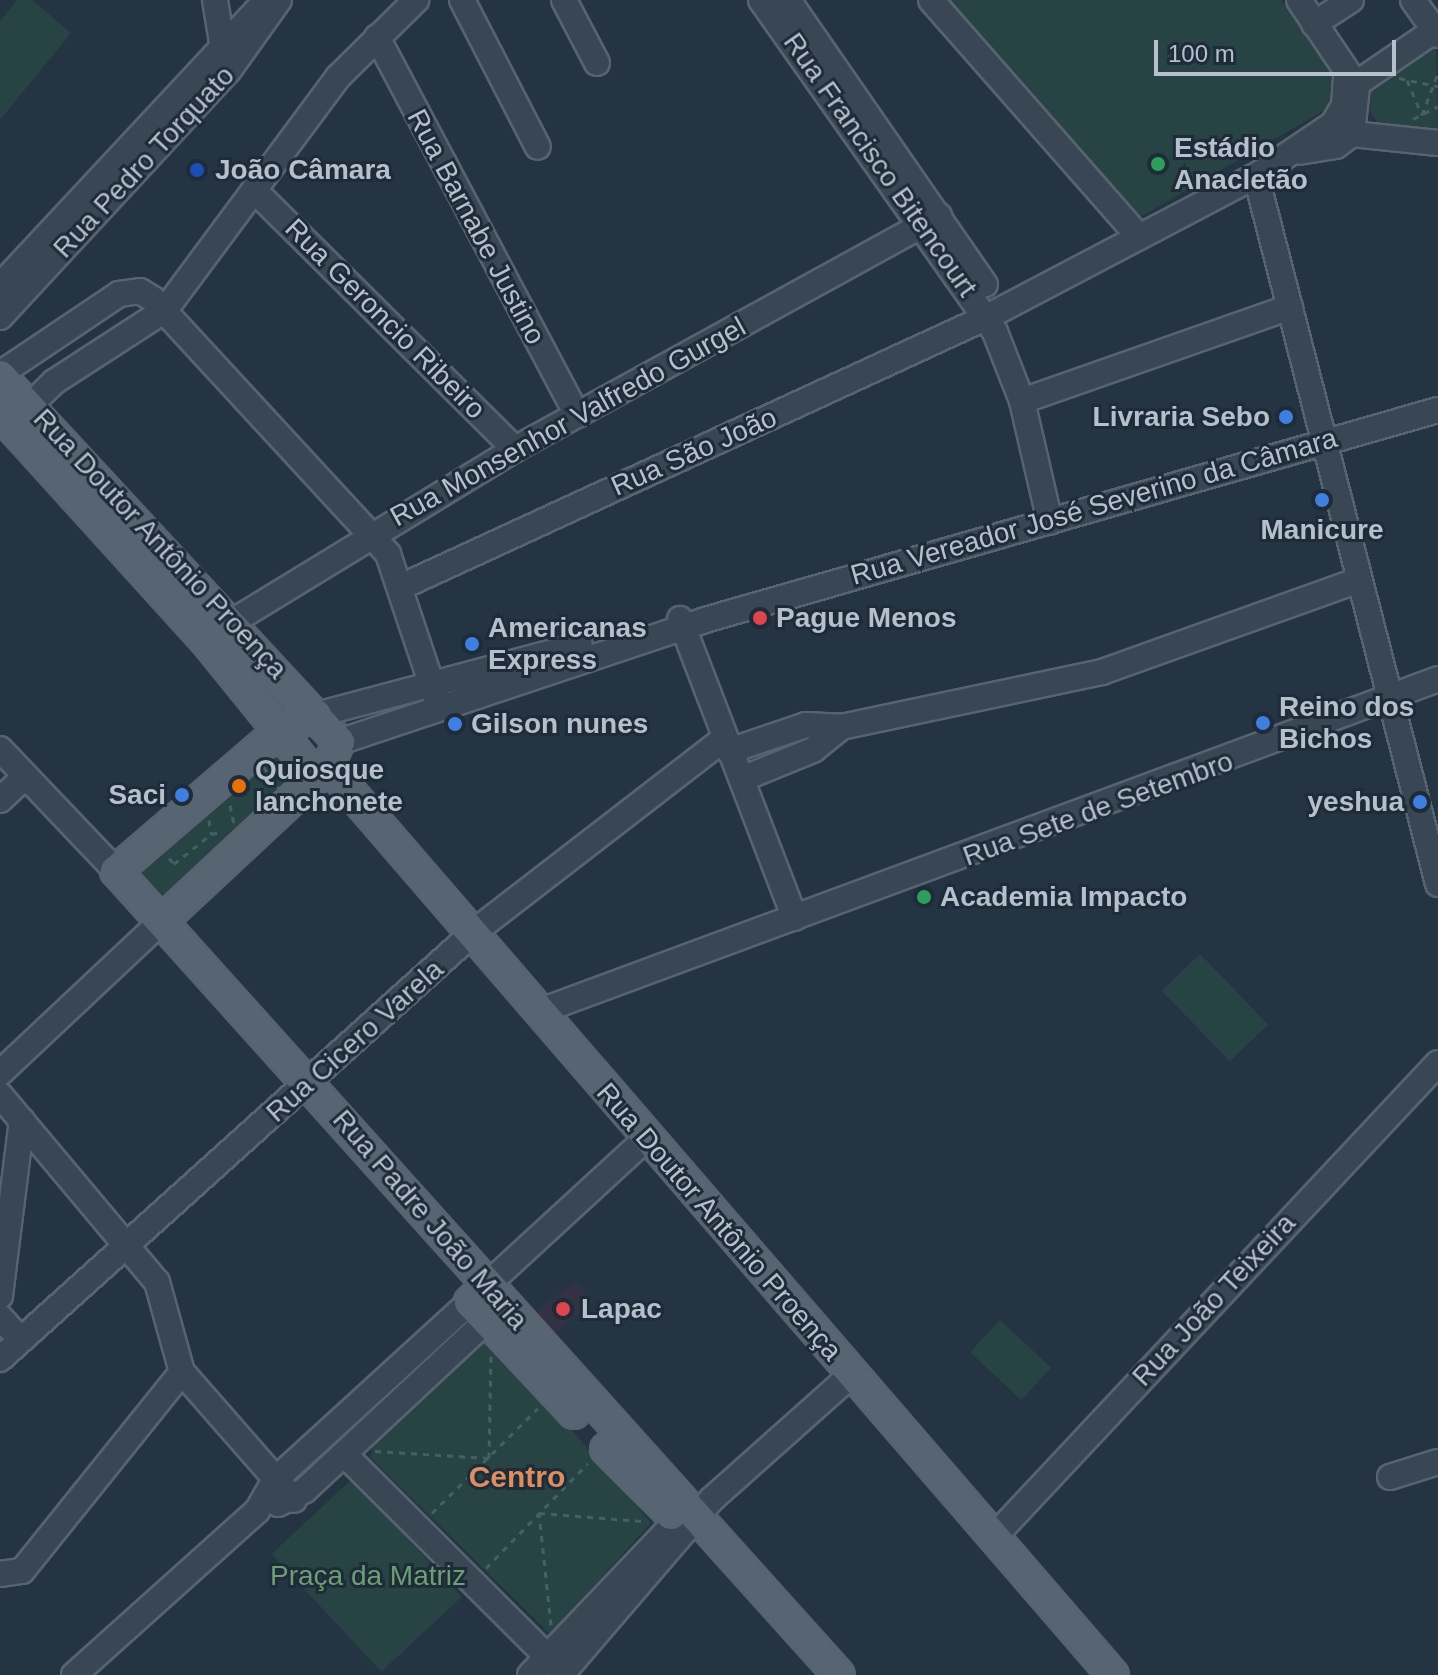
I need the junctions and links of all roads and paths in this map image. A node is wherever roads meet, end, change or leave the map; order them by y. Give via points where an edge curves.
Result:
1 (215, 0) edge
2 (267, 0) edge
3 (279, 0) edge
4 (416, 0) edge
5 (462, 0) edge
6 (564, 0) edge
7 (931, 0) edge
8 (1299, 0) edge
9 (1351, 0) edge
10 (1413, 0) edge
11 (772, 2) edge
12 (1314, 24) junction
13 (1437, 31) edge
14 (377, 37) junction
15 (225, 60) junction
16 (597, 63) dead end
17 (1407, 69) dead end
18 (1438, 73) edge
19 (1394, 77) junction
20 (1407, 80) junction
21 (1350, 84) junction
22 (1385, 84) dead end
23 (1436, 85) edge
24 (1352, 134) junction
25 (1438, 143) edge
26 (538, 147) dead end
27 (1298, 152) junction
28 (1249, 180) junction
29 (254, 190) junction
30 (932, 220) junction
31 (1139, 237) junction
32 (0, 286) edge
33 (165, 310) junction
34 (1282, 310) junction
35 (0, 317) edge
36 (992, 321) junction
37 (1022, 401) junction
38 (8, 402) edge
39 (1438, 410) edge
40 (577, 415) junction
41 (1318, 444) junction
42 (515, 449) junction
43 (1050, 522) junction
44 (372, 532) junction
45 (1356, 581) junction
46 (403, 586) junction
47 (230, 617) junction
48 (690, 623) junction
49 (206, 641) junction
50 (1430, 682) edge
51 (435, 695) junction
52 (1386, 702) junction
53 (316, 715) junction
54 (841, 727) junction
55 (279, 731) junction
56 (726, 745) junction
57 (0, 749) edge
58 (328, 762) junction
59 (265, 773) junction
60 (25, 777) junction
61 (742, 779) junction
62 (256, 781) dead end
63 (278, 788) junction
64 (237, 798) dead end
65 (268, 799) dead end
66 (1426, 799) edge
67 (0, 800) edge
68 (228, 807) junction
69 (247, 819) dead end
70 (236, 830) junction
71 (174, 864) dead end
72 (116, 871) junction
73 (179, 871) dead end
74 (1438, 884) edge
75 (795, 918) junction
76 (162, 921) junction
77 (474, 932) junction
78 (538, 1012) junction
79 (1438, 1063) edge
80 (0, 1073) edge
81 (310, 1084) junction
82 (0, 1095) edge
83 (22, 1120) junction
84 (647, 1138) junction
85 (126, 1245) junction
86 (0, 1296) edge
87 (488, 1311) junction
88 (0, 1317) edge
89 (21, 1340) junction
90 (425, 1343) junction
91 (0, 1359) edge
92 (443, 1364) junction
93 (182, 1372) junction
94 (851, 1375) junction
95 (575, 1413) junction
96 (338, 1424) junction
97 (581, 1448) dead end
98 (365, 1451) junction
99 (304, 1453) junction
100 (489, 1458) junction
101 (590, 1460) junction
102 (1438, 1462) edge
103 (599, 1470) dead end
104 (322, 1474) junction
105 (1390, 1477) dead end
106 (275, 1480) junction
107 (294, 1500) junction
108 (420, 1503) dead end
109 (257, 1511) junction
110 (633, 1511) dead end
111 (539, 1513) junction
112 (432, 1514) junction
113 (696, 1518) junction
114 (642, 1521) junction
115 (443, 1525) dead end
116 (632, 1533) dead end
117 (992, 1539) junction
118 (475, 1557) dead end
119 (486, 1568) junction
120 (7, 1575) edge
121 (496, 1577) dead end
122 (564, 1616) dead end
123 (544, 1625) dead end
124 (552, 1627) junction
125 (556, 1668) edge
126 (74, 1675) edge
127 (530, 1675) edge
128 (839, 1675) edge
129 (1113, 1675) edge

1 - 15 street
2 - 15 street, Rua Pedro Torquato
3 - 15 street, Rua Pedro Torquato
4 - 14 street
5 - 26 street
6 - 16 street
7 - 31 street
8 - 12 street
9 - 12 street
10 - 13 street
11 - 30 street, Rua Francisco Bitencourt
12 - 21 street
13 - 21 street
14 - 29 street
14 - 40 street, Rua Barnabe Justino
15 - 32 street, Rua Pedro Torquato
15 - 35 street, Rua Pedro Torquato
17 - 19 path
18 - 23 path
19 - 20 path
19 - 22 path
20 - 23 path
20 - 23 path via 1422,115
21 - 24 street
21 - 27 street via 1341,115
24 - 25 street
24 - 27 street via 1336,146
27 - 28 street, Rua São João
28 - 31 street, Rua São João
28 - 34 street
29 - 33 street
29 - 42 street, Rua Geroncio Ribeiro
30 - 36 street, Rua Francisco Bitencourt via 979,273
30 - 40 street, Rua Monsenhor Valfredo Gurgel
31 - 36 street, Rua São João
33 - 38 street via 54,382
33 - 38 street via 130,290
33 - 44 street
34 - 37 street
34 - 41 street
36 - 37 street, Rua Francisco Bitencourt
36 - 46 street, Rua São João
37 - 43 street, Rua Francisco Bitencourt
38 - 47 main road, Rua Doutor Antônio Proença
38 - 49 main road, Rua Doutor Antônio Proença
39 - 41 street, Rua Vereador José Severino da Câmara
40 - 42 street, Rua Monsenhor Valfredo Gurgel
41 - 43 street, Rua Vereador José Severino da Câmara
41 - 45 street
42 - 44 street, Rua Monsenhor Valfredo Gurgel
43 - 48 street, Rua Vereador José Severino da Câmara
44 - 46 street
44 - 47 street, Rua Monsenhor Valfredo Gurgel
45 - 52 street
45 - 54 street via 1102,672
46 - 51 street
47 - 49 street, Rua Monsenhor Valfredo Gurgel
47 - 53 main road, Rua Doutor Antônio Proença
48 - 51 street, Rua Vereador José Severino da Câmara
48 - 56 street
49 - 55 main road, Rua Doutor Antônio Proença
50 - 52 street, Rua Sete de Setembro
51 - 53 street, Rua Vereador José Severino da Câmara
51 - 58 street, Rua Vereador José Severino da Câmara
52 - 66 street
52 - 75 street, Rua Sete de Setembro
53 - 55 main road
53 - 58 main road, Rua Doutor Antônio Proença
54 - 56 street, Rua Cicero Varela via 806,725
54 - 61 street via 813,750
55 - 58 main road, Rua Doutor Antônio Proença
55 - 72 main road
56 - 61 street
56 - 77 street, Rua Cicero Varela
57 - 60 street
58 - 76 main road
58 - 77 main road, Rua Doutor Antônio Proença
59 - 62 path
59 - 63 path
59 - 63 path via 261,763 274,752 294,777
60 - 67 street
60 - 72 street
61 - 75 street
63 - 65 path
64 - 68 path
66 - 74 street
68 - 70 path
68 - 70 path via 209,820 211,834
69 - 70 path
71 - 73 path
72 - 76 main road, Rua Padre João Maria
75 - 78 street, Rua Sete de Setembro
76 - 80 street
76 - 81 main road, Rua Padre João Maria
77 - 78 main road, Rua Doutor Antônio Proença
77 - 81 street, Rua Cicero Varela
78 - 84 main road, Rua Doutor Antônio Proença
79 - 117 street, Rua João Teixeira
81 - 85 street, Rua Cicero Varela
81 - 87 main road, Rua Padre João Maria
82 - 83 street
83 - 85 street
83 - 86 street
84 - 87 street
84 - 94 main road, Rua Doutor Antônio Proença
85 - 89 street, Rua Cicero Varela
85 - 93 street via 167,1298
87 - 90 street
87 - 92 street
87 - 95 main road, Rua Padre João Maria
87 - 100 path
88 - 89 street
89 - 91 street, Rua Cicero Varela
90 - 92 street
90 - 96 street
92 - 98 street
93 - 106 street
93 - 120 street
94 - 113 street
94 - 117 main road, Rua Doutor Antônio Proença
95 - 100 path via 543,1403
95 - 113 main road, Rua Padre João Maria
96 - 98 street
96 - 99 street
97 - 101 path
98 - 100 path
98 - 104 street
98 - 125 street
99 - 104 street
99 - 106 street
100 - 112 path
101 - 103 path
101 - 111 path
102 - 105 street
104 - 107 street
106 - 107 street
106 - 109 street
107 - 109 street
108 - 112 path
109 - 126 street
110 - 114 path
111 - 114 path
111 - 119 path
111 - 124 path
112 - 115 path
113 - 125 street
113 - 128 main road, Rua Padre João Maria
114 - 116 path
117 - 129 main road, Rua Doutor Antônio Proença
118 - 119 path
119 - 121 path
122 - 124 path
123 - 124 path
125 - 127 street

